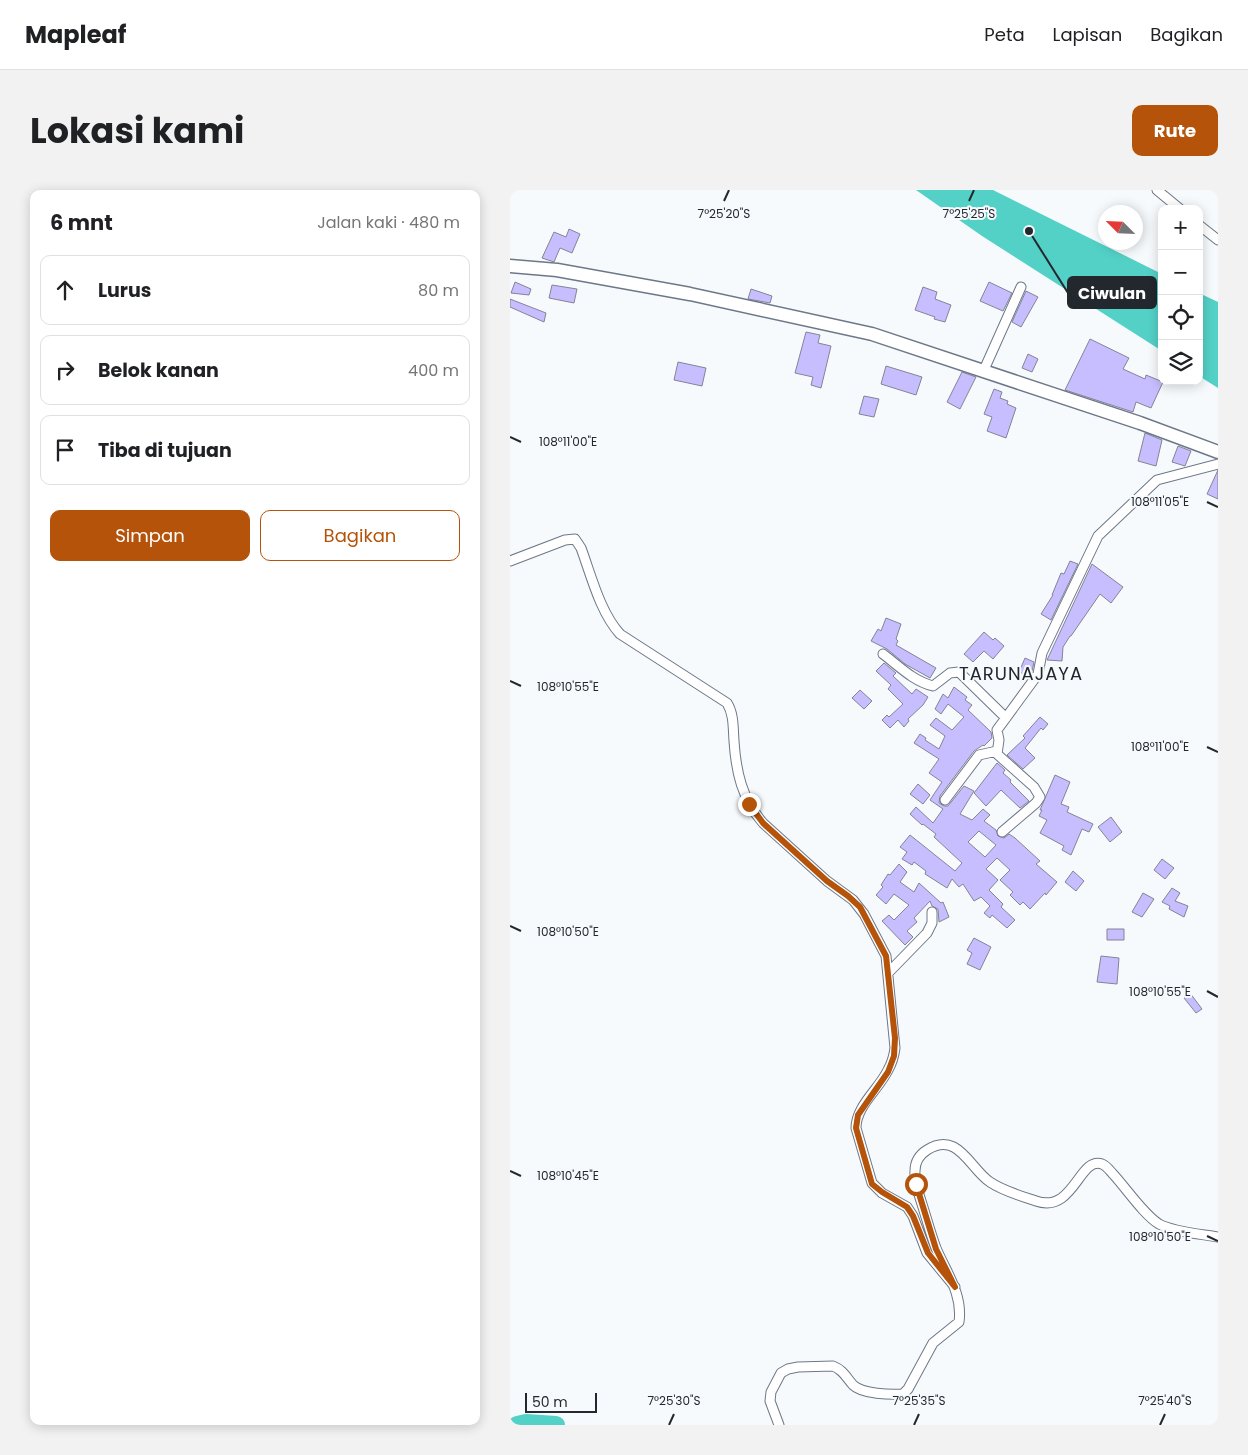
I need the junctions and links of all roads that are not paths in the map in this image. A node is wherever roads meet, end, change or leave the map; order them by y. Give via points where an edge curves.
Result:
1 (1157, 190) edge
2 (1175, 205) edge
3 (1203, 228) edge
4 (1218, 240) edge
5 (510, 266) edge
6 (1021, 287) dead end
7 (983, 372) junction
8 (1218, 452) edge
9 (1218, 464) edge
10 (510, 561) edge
11 (884, 654) dead end
12 (1006, 718) junction
13 (997, 751) junction
14 (945, 800) dead end
15 (1002, 832) dead end
16 (932, 912) dead end
17 (888, 972) junction
18 (1218, 1237) edge
19 (955, 1287) junction
20 (779, 1425) edge

1 - 2 street
3 - 4 street
5 - 7 street via 558,270 690,294 872,334
6 - 7 street
7 - 8 street
9 - 12 street via 1157,480 1098,536 1043,651 1038,674
10 - 17 street via 575,539 614,628 727,703 732,715 739,779 752,809 763,823 860,907 886,956
11 - 12 street via 909,675 933,686 950,673 959,672
12 - 13 street via 997,730
13 - 14 street via 979,755
13 - 15 street via 1001,759 1034,787 1040,797
16 - 17 street via 932,923 927,933
17 - 19 street via 894,1056 888,1072 858,1115 856,1128 872,1184 907,1207 928,1253
18 - 19 street via 1159,1224 1102,1164 1091,1166 1057,1201 1043,1203 989,1182 969,1158 942,1144 919,1155 915,1164 916,1184 936,1249
19 - 20 street via 959,1322 933,1343 906,1392 865,1391 833,1366 788,1369 781,1373 771,1392 770,1401

